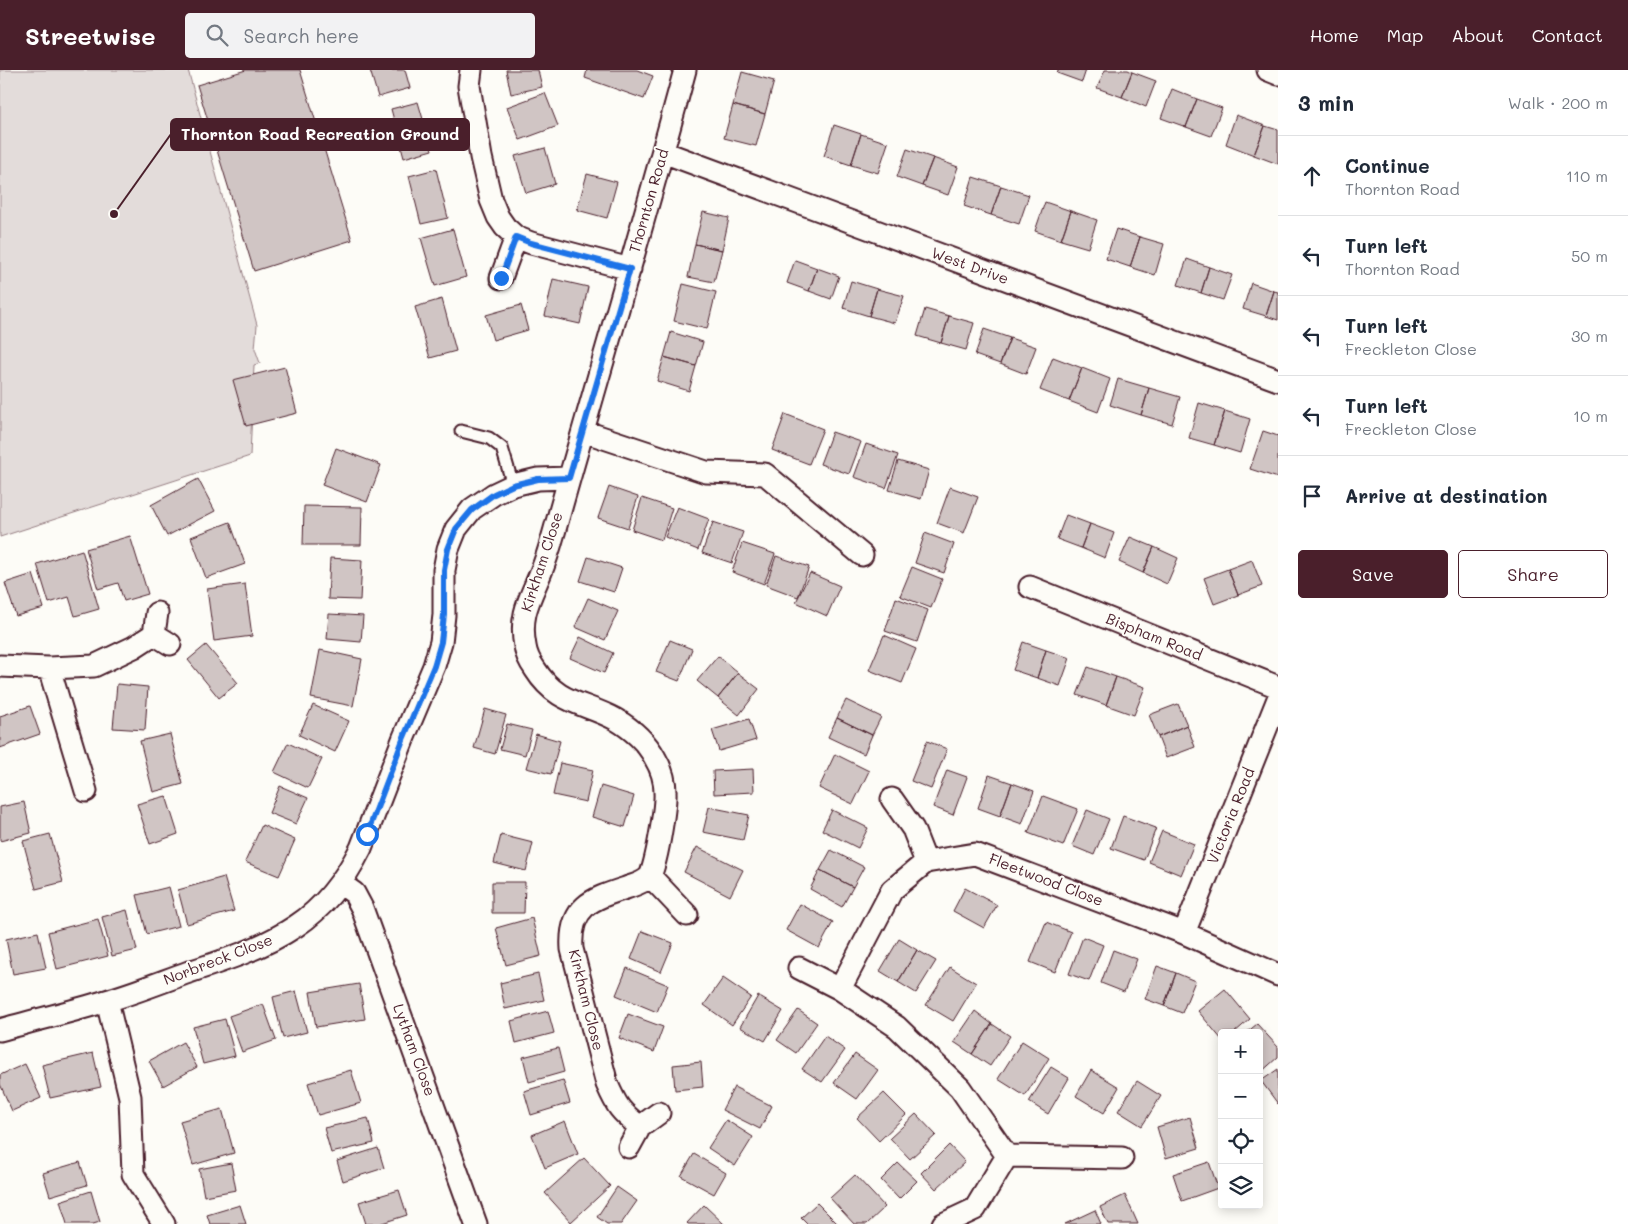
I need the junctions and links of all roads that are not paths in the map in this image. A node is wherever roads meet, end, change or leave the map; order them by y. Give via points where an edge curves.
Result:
1 (471, 70) edge
2 (685, 70) edge
3 (1268, 70) edge
4 (1278, 74) edge
5 (663, 152) junction
6 (516, 237) junction
7 (630, 269) junction
8 (501, 278) dead end
9 (1278, 380) edge
10 (461, 431) dead end
11 (583, 431) junction
12 (569, 478) junction
13 (513, 485) junction
14 (862, 555) dead end
15 (1030, 586) dead end
16 (157, 613) dead end
17 (0, 666) edge
18 (49, 668) junction
19 (1278, 687) edge
20 (1278, 698) edge
21 (86, 791) dead end
22 (892, 799) dead end
23 (926, 862) junction
24 (650, 876) junction
25 (340, 883) junction
26 (687, 916) dead end
27 (1184, 933) junction
28 (799, 968) dead end
29 (1278, 975) edge
30 (840, 989) junction
31 (107, 1001) junction
32 (0, 1030) edge
33 (659, 1113) dead end
34 (640, 1126) junction
35 (629, 1147) dead end
36 (1007, 1156) junction
37 (1122, 1158) dead end
38 (164, 1224) edge
39 (476, 1224) edge
40 (943, 1224) edge

1 - 6 street via 469,86 491,200 498,217
2 - 5 street, Thornton Road
3 - 4 street
5 - 7 street, Thornton Road
5 - 9 street, West Drive
6 - 7 street
6 - 8 street
7 - 11 street, Thornton Road
10 - 13 lane via 489,438 502,448
11 - 12 street, Thornton Road
11 - 14 street via 706,472 765,474
12 - 13 street via 538,479
12 - 24 street, Kirkham Close via 541,572 528,600 523,633 525,649 530,662 551,689 629,728 643,739 659,765 666,793 655,864
13 - 25 street via 472,510 456,529 444,570 444,615 434,666 361,848
15 - 19 street, Bispham Road
16 - 18 street via 162,639 134,647 94,666
17 - 18 street
18 - 21 street
20 - 27 street, Victoria Road
22 - 23 street via 913,829
23 - 27 street, Fleetwood Close via 975,854
23 - 30 street via 892,890
24 - 26 street
24 - 34 street, Kirkham Close via 586,904 577,915 572,938 572,949 607,1084 624,1114
25 - 31 street, Norbreck Close via 315,911 275,939 240,955
25 - 39 street, Lytham Close via 354,893 362,908
27 - 29 street, Fleetwood Close
28 - 30 street
30 - 36 street via 897,1027 960,1088
31 - 32 street, Norbreck Close
31 - 38 street via 130,1098 133,1174
33 - 34 street
34 - 35 street
36 - 37 street
36 - 40 street via 975,1209

